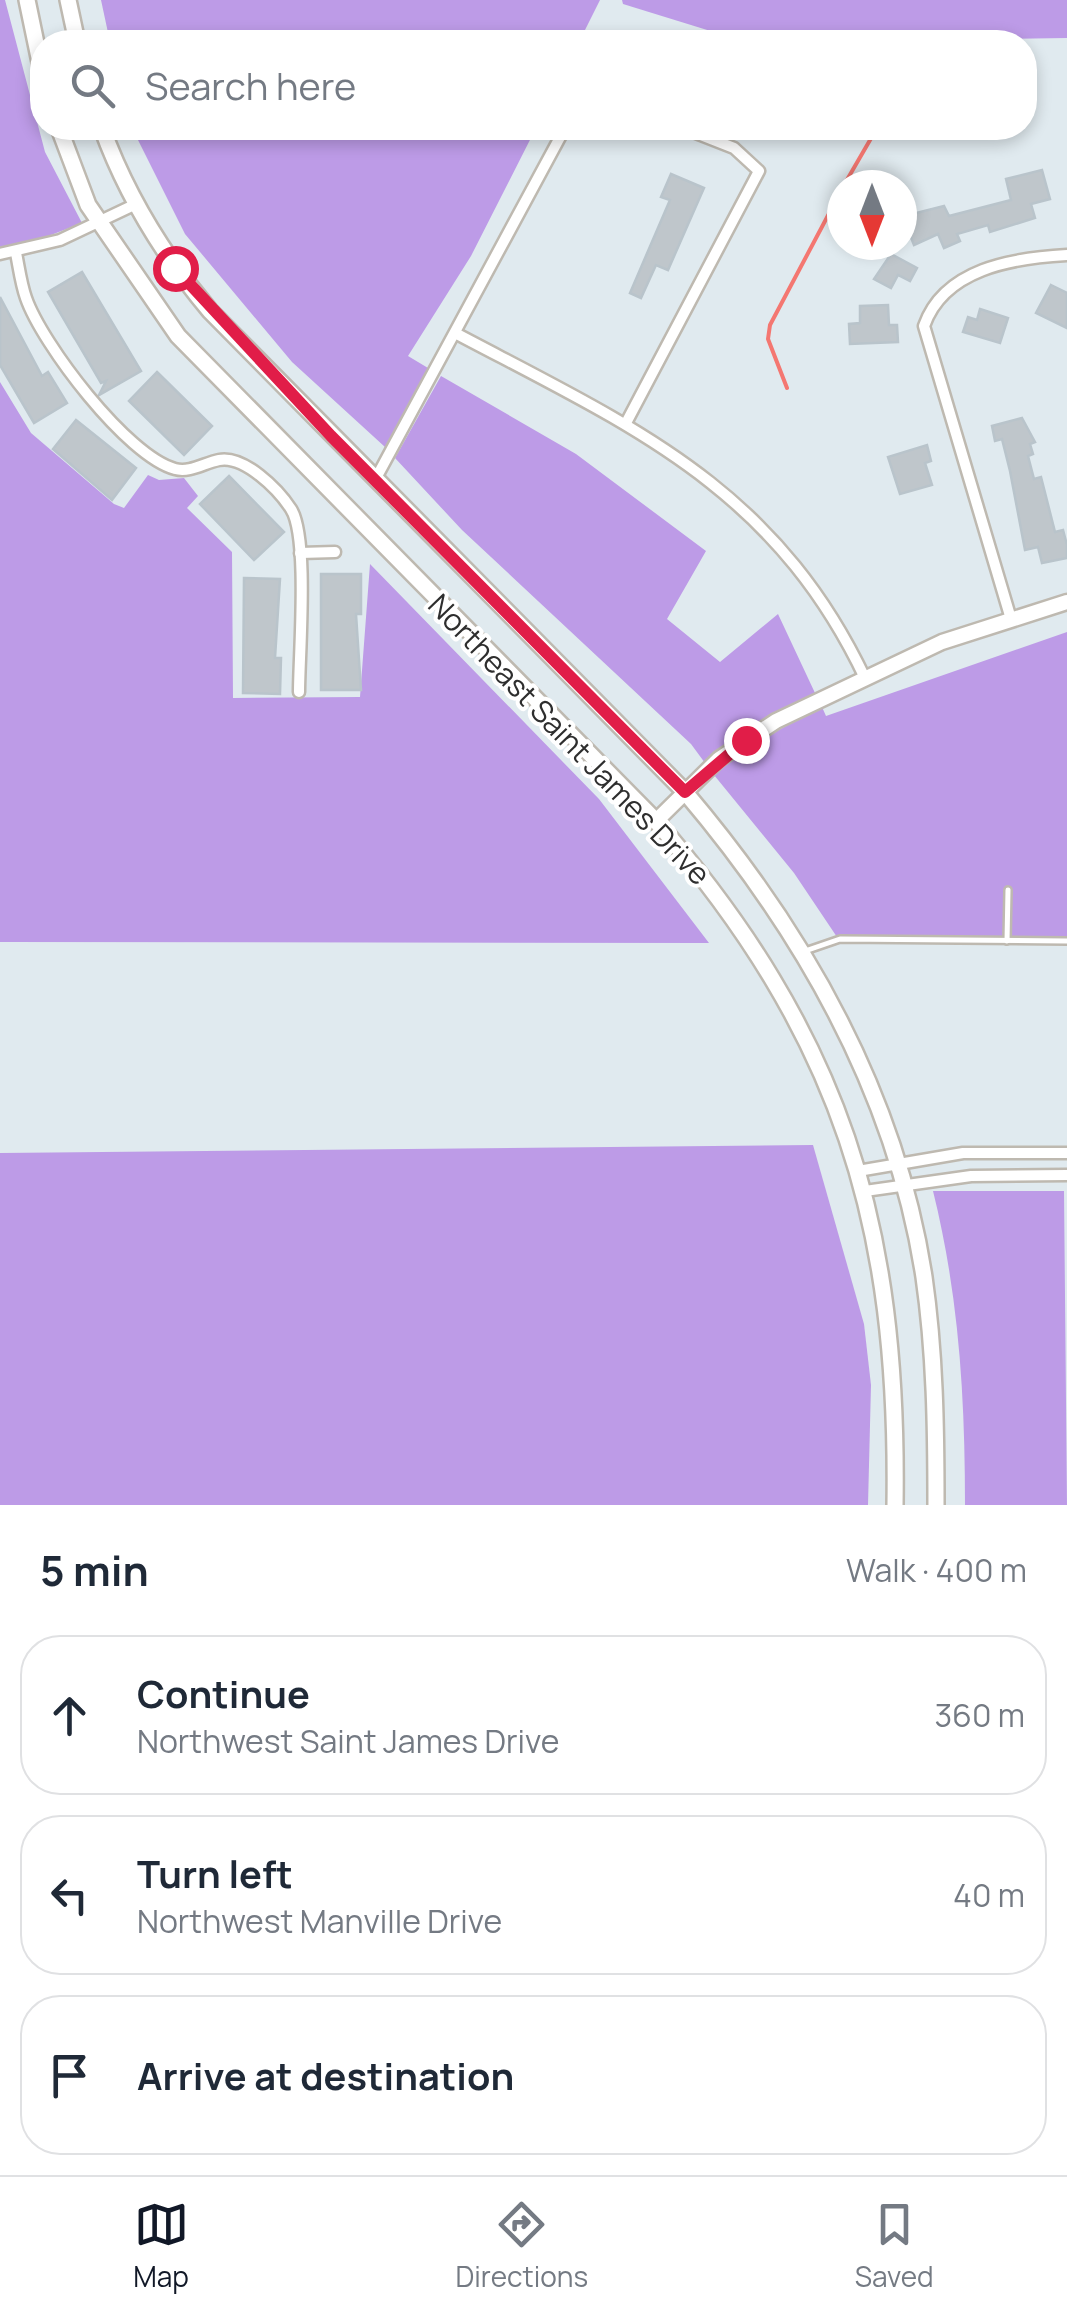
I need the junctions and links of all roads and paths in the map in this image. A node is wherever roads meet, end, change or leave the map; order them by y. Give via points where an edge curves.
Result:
1 (27, 0) edge
2 (68, 0) edge
3 (33, 30) edge
4 (74, 30) edge
5 (64, 140) edge
6 (107, 140) edge
7 (559, 140) edge
8 (714, 140) edge
9 (134, 204) junction
10 (100, 224) junction
11 (16, 253) junction
12 (0, 254) edge
13 (1067, 255) edge
14 (456, 334) junction
15 (626, 423) junction
16 (374, 480) junction
17 (300, 552) junction
18 (335, 552) dead end
19 (1067, 602) edge
20 (1011, 619) junction
21 (865, 678) junction
22 (299, 692) dead end
23 (685, 792) junction
24 (656, 821) junction
25 (1008, 890) dead end
26 (1007, 942) junction
27 (1067, 942) edge
28 (803, 952) junction
29 (1067, 1153) edge
30 (896, 1163) junction
31 (858, 1171) junction
32 (1067, 1175) edge
33 (903, 1184) junction
34 (865, 1191) junction
35 (896, 1505) edge
36 (936, 1505) edge

1 - 3 main road
2 - 4 main road
5 - 10 main road, Northeast Saint James Drive
6 - 9 main road
7 - 14 street
8 - 15 street via 759,171
9 - 10 street
9 - 16 main road via 210,311
10 - 11 street
10 - 24 main road, Northeast Saint James Drive via 143,292 210,372
11 - 12 street
11 - 17 street via 26,299 93,404 178,470 230,458 244,463 291,508
13 - 20 street via 1035,256 955,280 933,301 924,326
14 - 15 street
14 - 16 street
15 - 21 street via 724,490 759,524 798,566
16 - 23 main road
17 - 18 street
17 - 22 street
19 - 20 street
20 - 21 street
21 - 23 street via 746,740
23 - 24 street
23 - 28 main road
24 - 31 main road, Northeast Saint James Drive via 708,882 778,986 822,1073
25 - 26 lane
26 - 27 lane
26 - 28 lane via 840,939
28 - 30 main road via 863,1070
29 - 30 street via 963,1153
30 - 31 street
30 - 33 main road
31 - 34 main road, Northeast Saint James Drive
32 - 33 street
33 - 34 street
33 - 36 main road via 932,1346
34 - 35 main road, Northeast Saint James Drive via 893,1346

